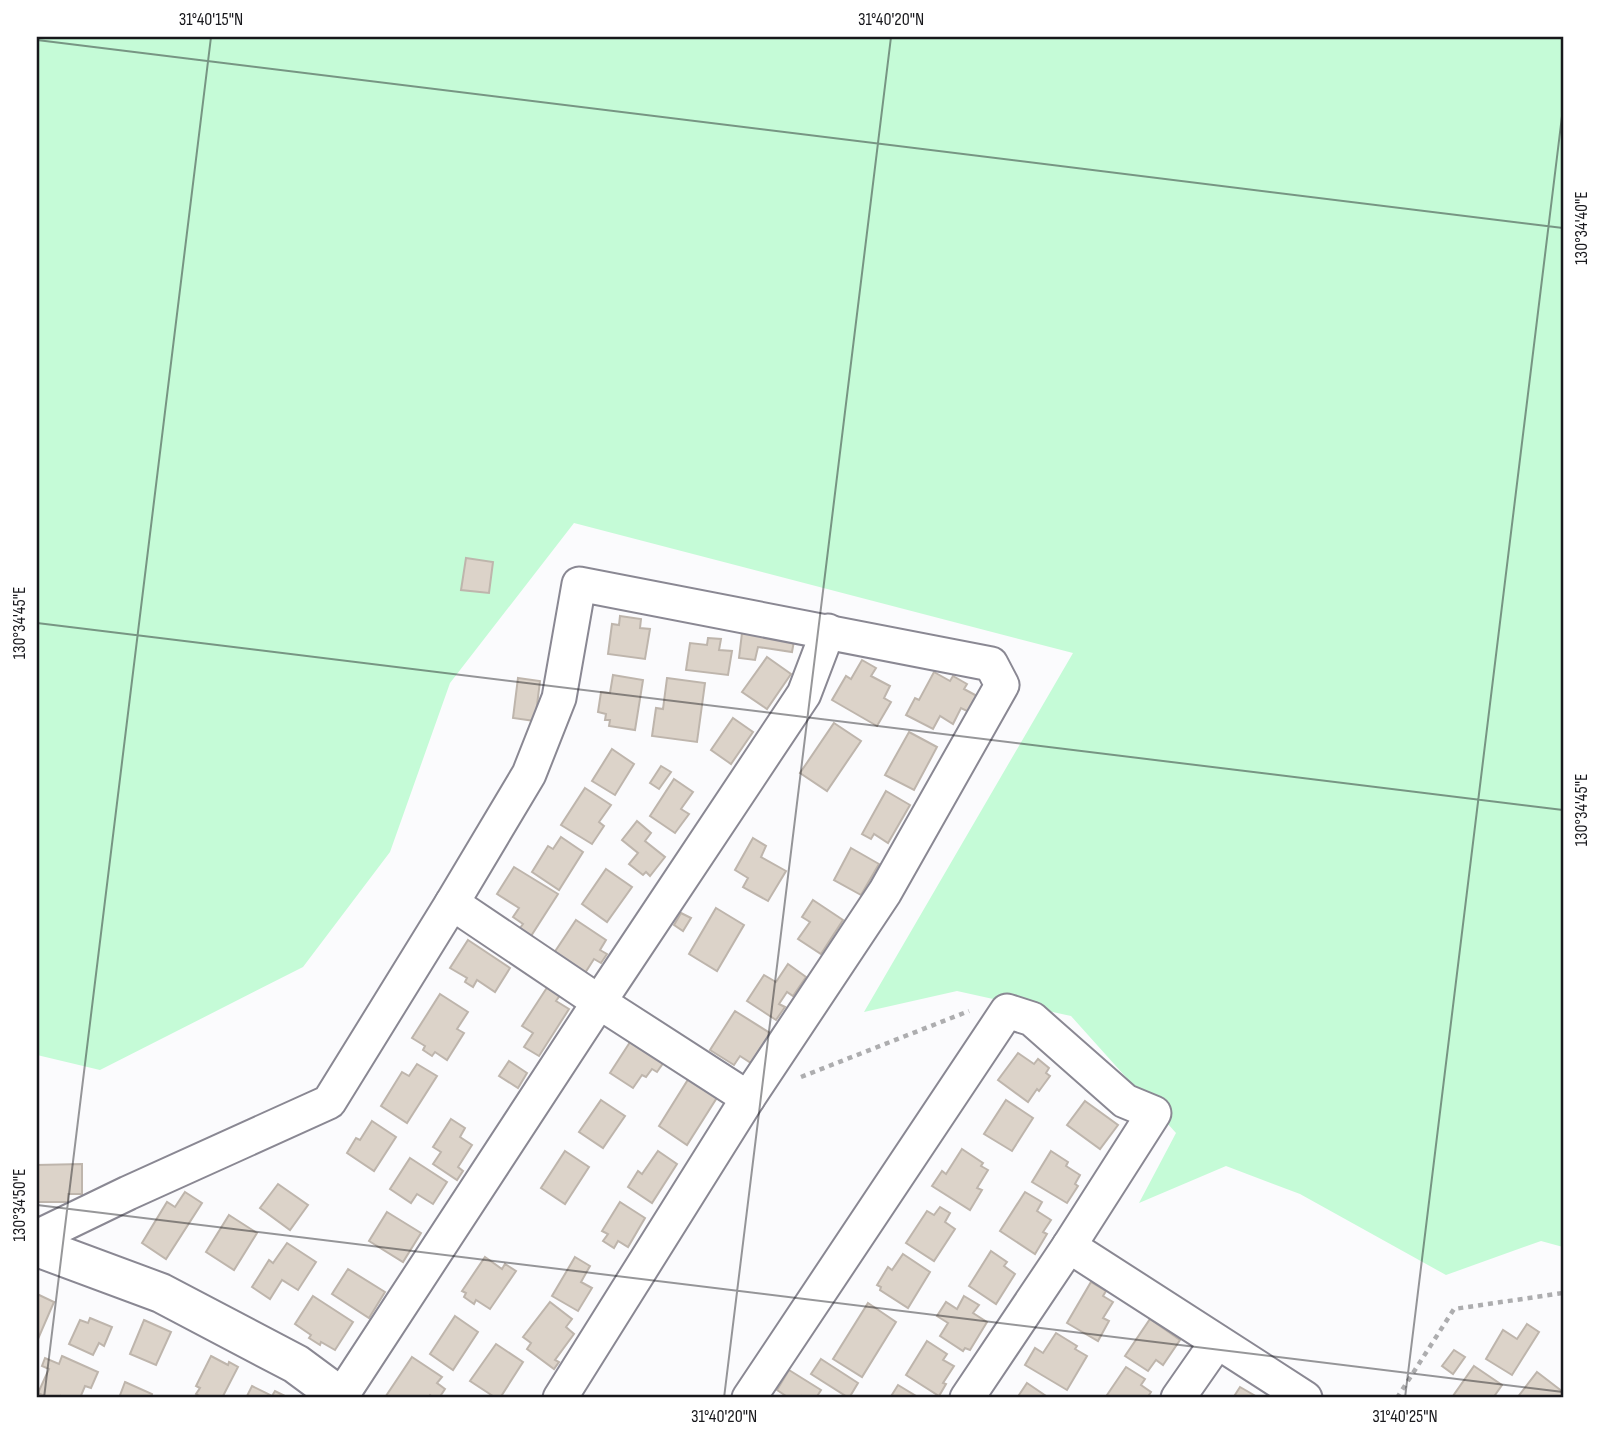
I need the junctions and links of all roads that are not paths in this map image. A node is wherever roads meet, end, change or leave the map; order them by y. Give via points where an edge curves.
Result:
1 (828, 631) junction
2 (452, 903) junction
3 (599, 1002) junction
4 (748, 1098) junction
5 (37, 1237) edge
6 (1069, 1246) junction
7 (37, 1247) edge
8 (1217, 1342) junction
9 (341, 1398) edge
10 (560, 1398) edge
11 (749, 1398) edge
12 (967, 1398) edge
13 (1178, 1398) edge
14 (1305, 1398) edge

1 - 2 street via 579,584 559,698 529,774
1 - 3 street via 804,694
1 - 4 street via 991,664 1002,685 885,892
2 - 3 street
2 - 5 street via 329,1102
3 - 4 street
3 - 9 street
4 - 10 street
6 - 8 street
6 - 11 street via 1154,1114 1125,1101 1032,1019 1007,1011
6 - 12 street
7 - 9 street via 161,1293 296,1364
8 - 13 street
8 - 14 street

